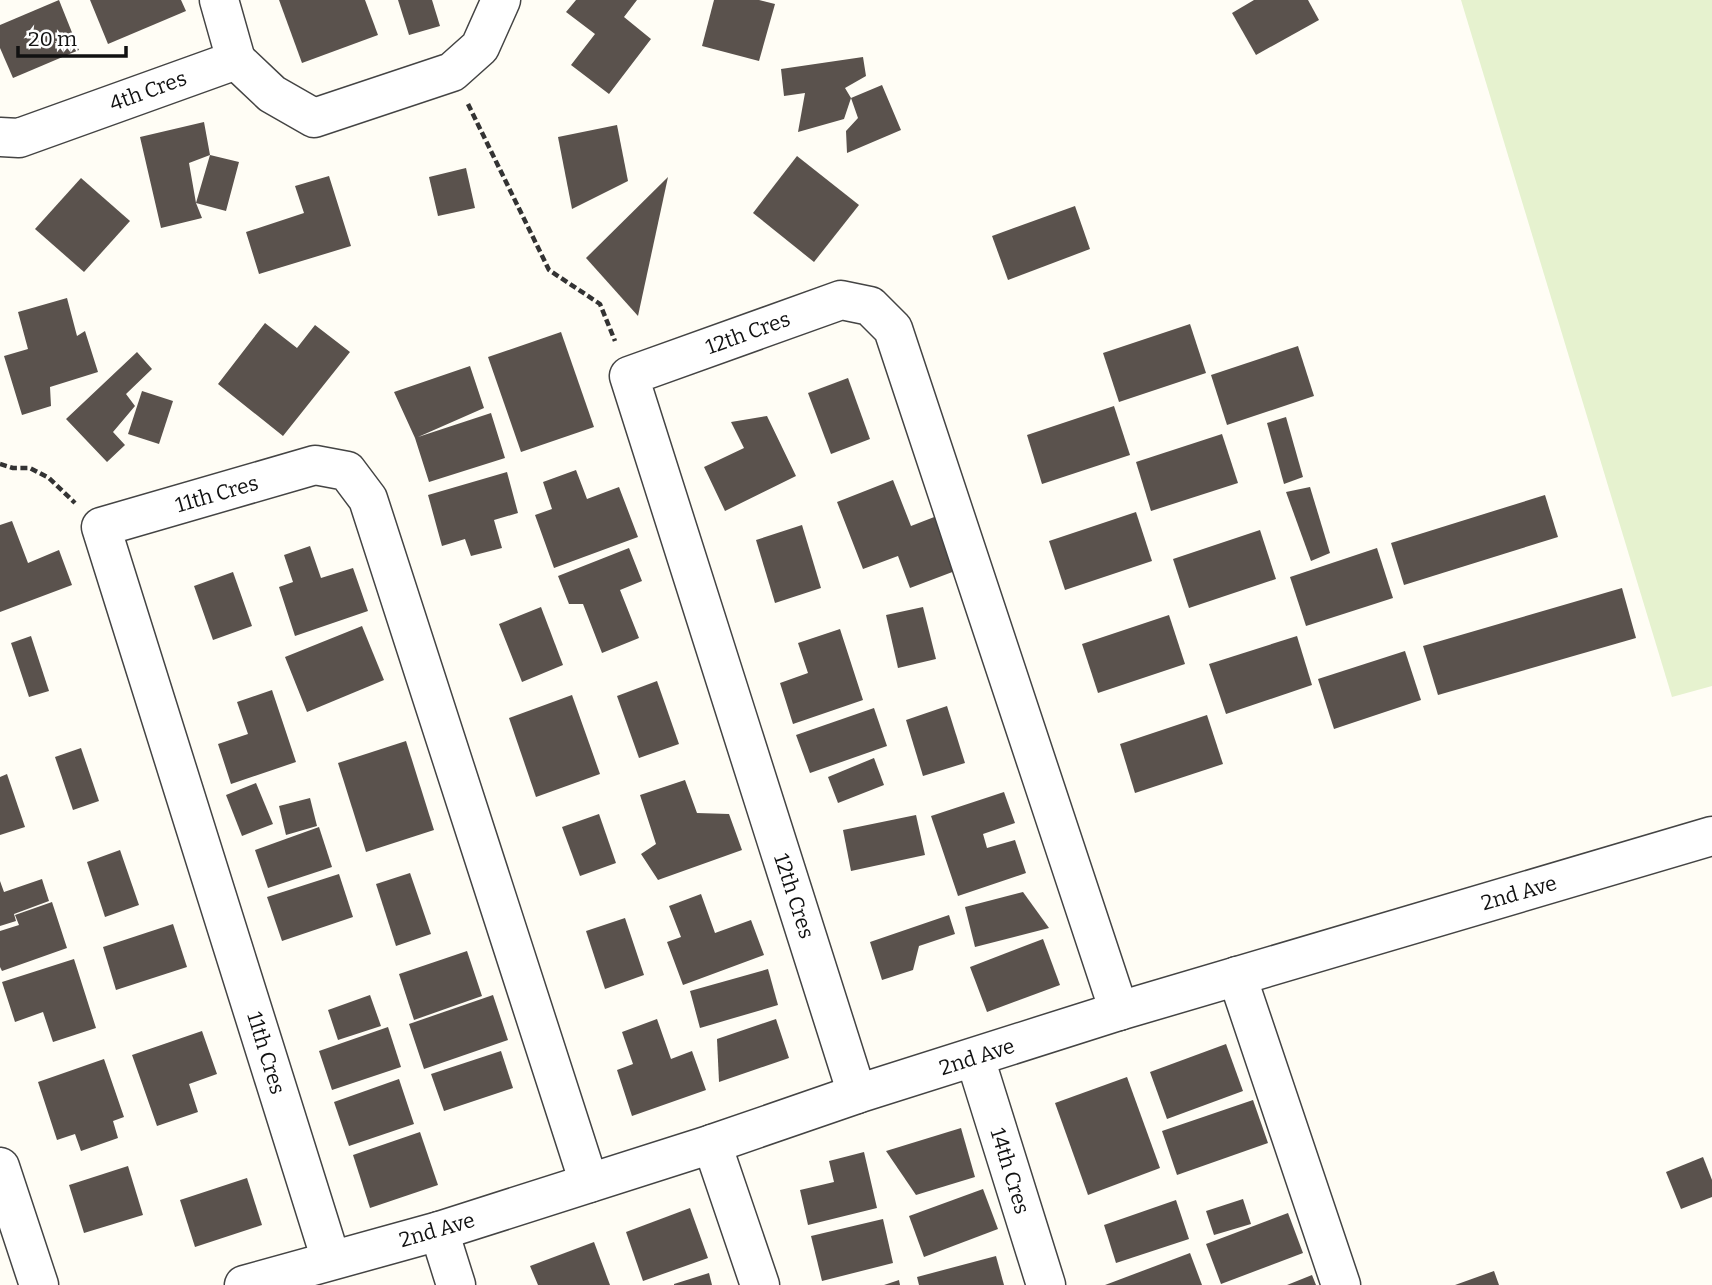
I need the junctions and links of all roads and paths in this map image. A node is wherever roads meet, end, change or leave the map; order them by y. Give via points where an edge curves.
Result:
1 (219, 0) edge
2 (501, 0) edge
3 (236, 60) junction
4 (452, 72) junction
5 (0, 137) edge
6 (629, 376) junction
7 (0, 464) edge
8 (101, 527) junction
9 (1712, 836) edge
10 (1237, 976) junction
11 (1119, 1011) junction
12 (975, 1058) junction
13 (857, 1094) junction
14 (712, 1144) junction
15 (0, 1167) edge
16 (589, 1183) junction
17 (439, 1231) junction
18 (331, 1260) junction
19 (39, 1285) edge
20 (244, 1285) edge
21 (456, 1285) edge
22 (760, 1285) edge
23 (1046, 1285) edge
24 (1341, 1285) edge

1 - 3 street
2 - 4 street via 480,47
3 - 4 street via 272,94 314,118
3 - 5 street, 4th Cres via 19,138
4 - 6 path via 550,270 600,304
6 - 11 street, 12th Cres via 841,300 870,306 893,329
6 - 13 street, 12th Cres
7 - 8 path via 30,468 49,478
8 - 16 street, 11th Cres via 315,465 347,471 368,499
8 - 18 street, 11th Cres
9 - 10 street, 2nd Ave
10 - 11 street, 2nd Ave
10 - 24 street
11 - 12 street, 2nd Ave
12 - 13 street, 2nd Ave
12 - 23 street, 14th Cres
13 - 14 street, 2nd Ave
14 - 16 street, 2nd Ave
14 - 22 street
15 - 19 street
16 - 17 street, 2nd Ave
17 - 18 street, 2nd Ave
17 - 21 street
18 - 20 street, 2nd Ave

